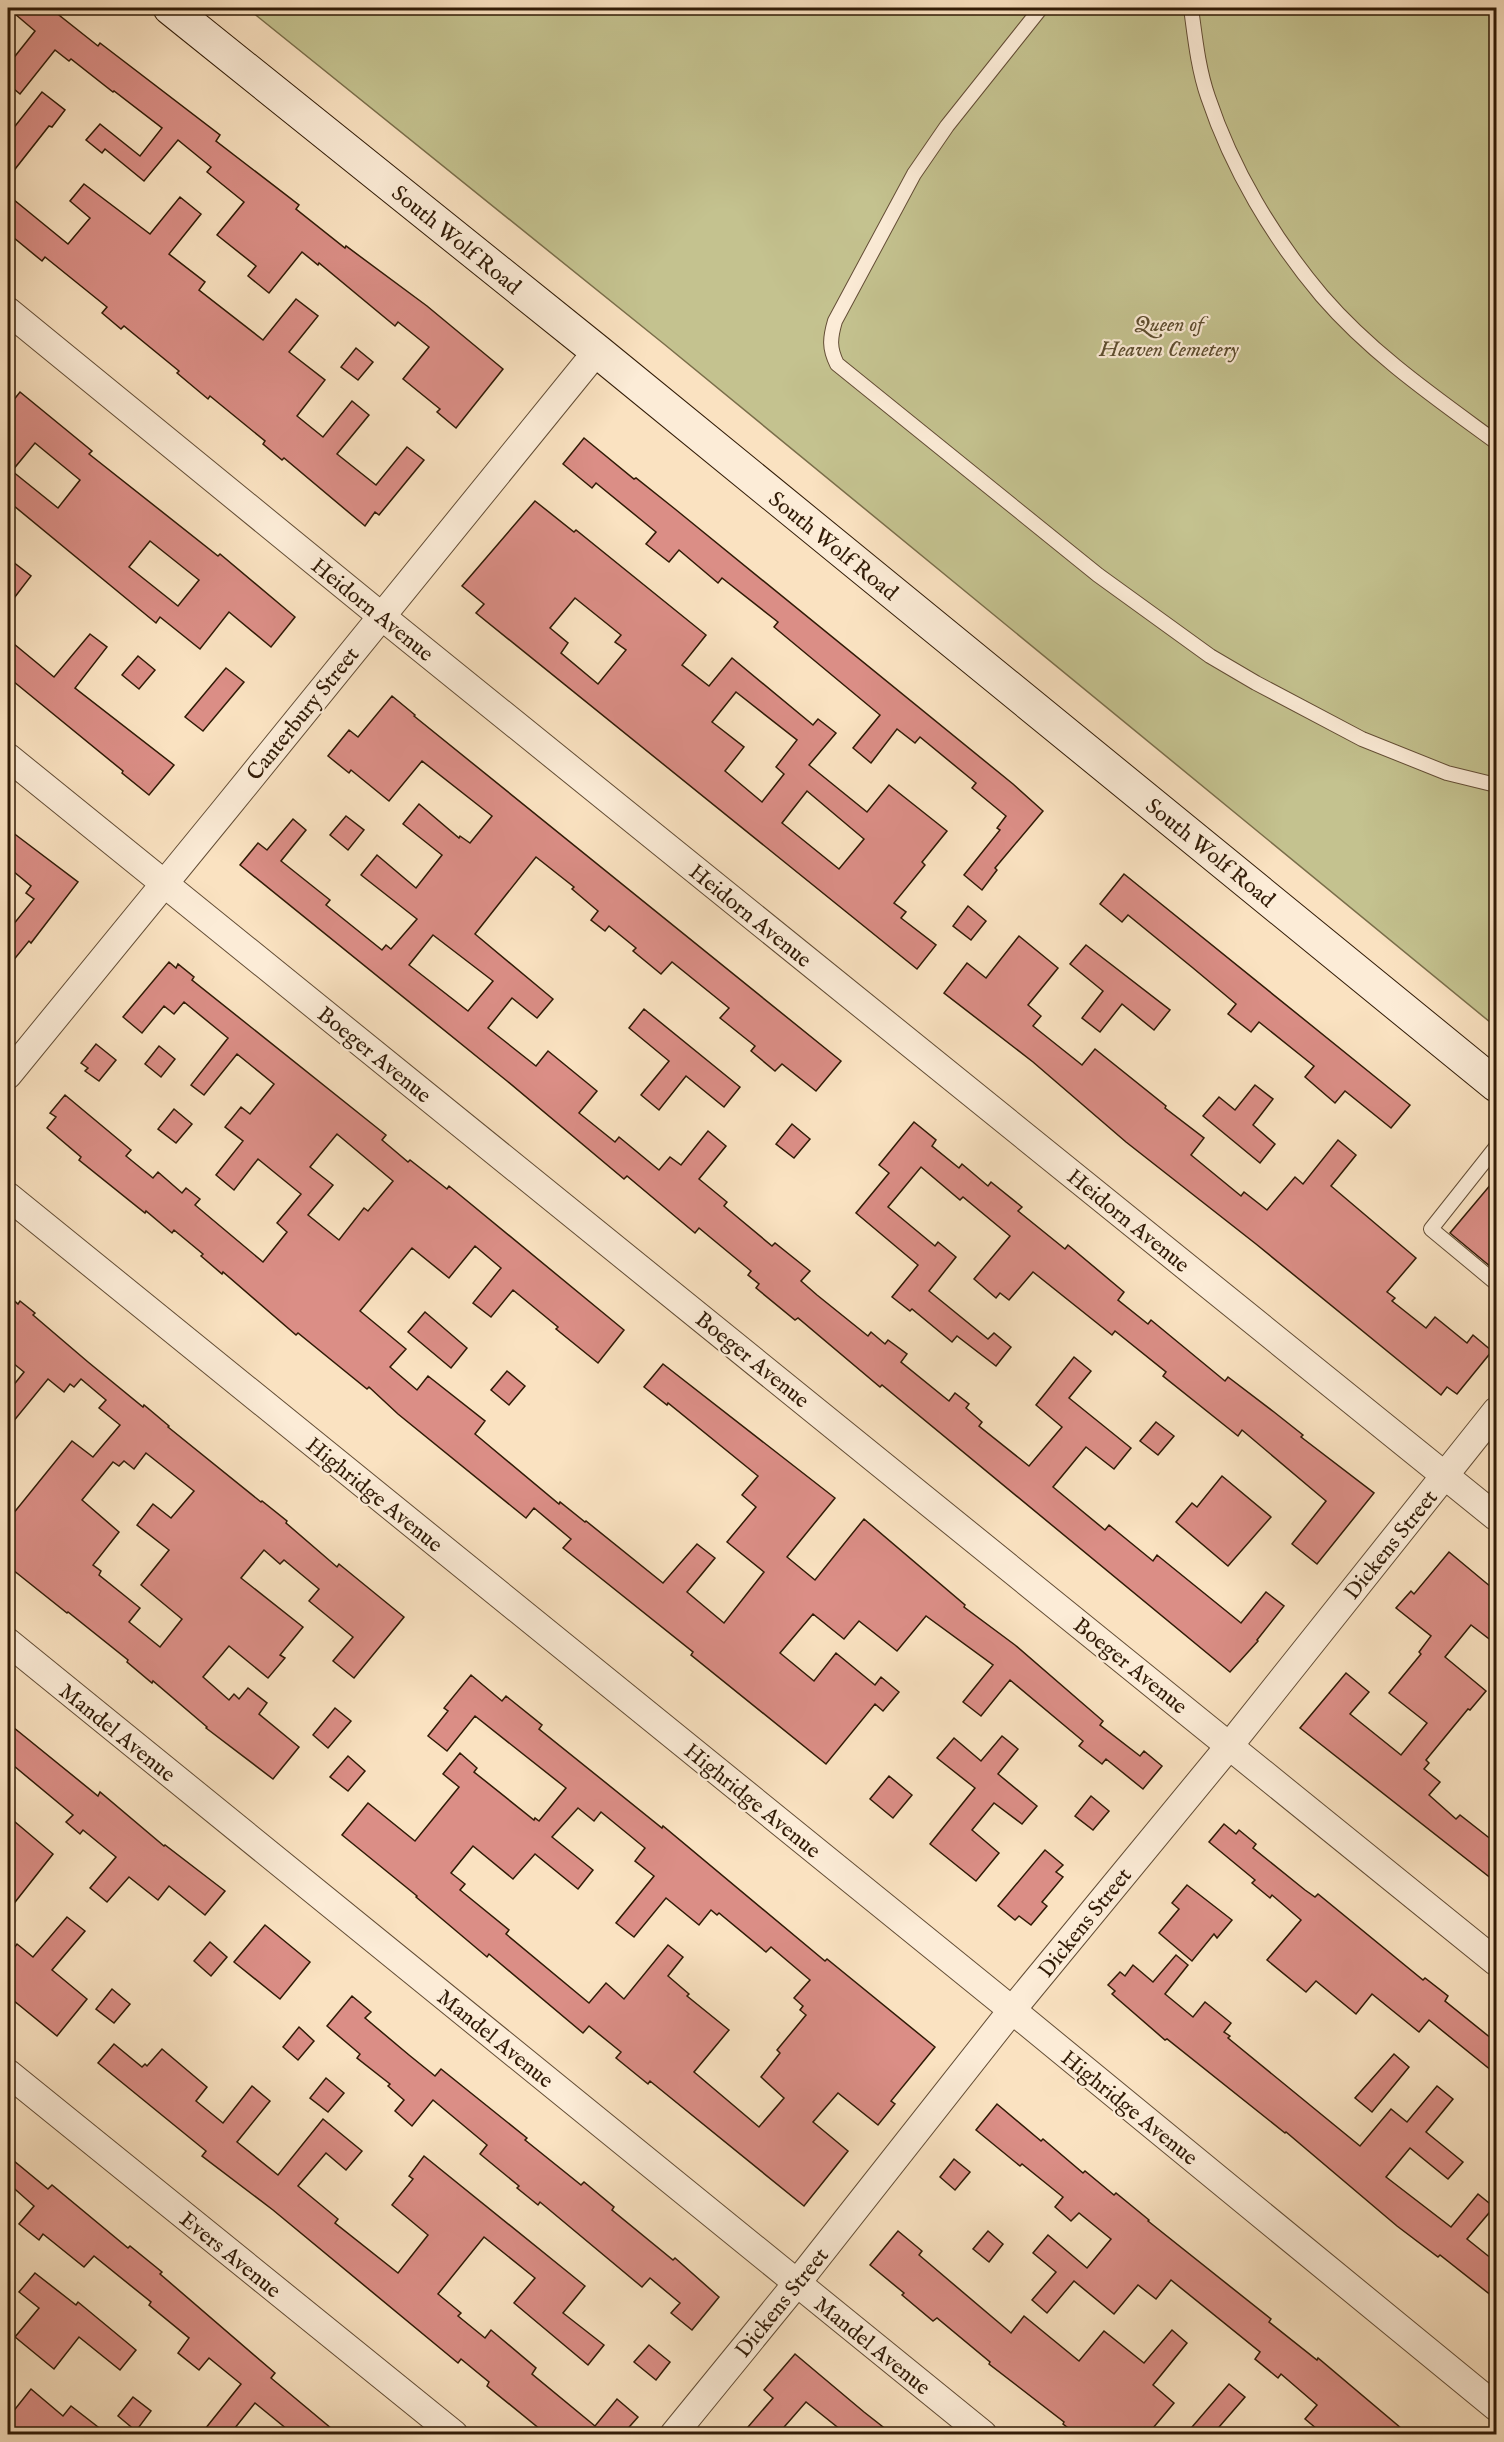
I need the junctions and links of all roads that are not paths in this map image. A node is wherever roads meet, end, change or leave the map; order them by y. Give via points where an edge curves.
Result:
1 (170, 8) edge
2 (1041, 8) edge
3 (1191, 8) edge
4 (8, 311) edge
5 (597, 351) junction
6 (1497, 442) edge
7 (380, 615) junction
8 (8, 757) edge
9 (1497, 785) edge
10 (165, 885) junction
11 (8, 1075) edge
12 (1497, 1084) edge
13 (1497, 1147) edge
14 (8, 1196) edge
15 (1497, 1283) edge
16 (1497, 1411) edge
17 (1445, 1475) junction
18 (1497, 1517) edge
19 (8, 1642) edge
20 (1230, 1745) junction
21 (1497, 1962) edge
22 (1012, 2010) junction
23 (8, 2073) edge
24 (797, 2283) junction
25 (1497, 2407) edge
26 (454, 2434) edge
27 (674, 2434) edge
28 (984, 2434) edge

1 - 5 main road, South Wolf Road
2 - 9 lane via 914,174 835,321 830,351 837,364 1098,575 1210,656 1362,739 1447,773
3 - 6 lane via 1207,95 1219,126 1252,198 1286,248 1323,297 1369,343 1418,385
4 - 7 street, Heidorn Avenue
5 - 7 street, Canterbury Street
5 - 12 main road, South Wolf Road
7 - 10 street, Canterbury Street
7 - 17 street, Heidorn Avenue
8 - 10 street, Boeger Avenue
10 - 11 street, Canterbury Street
10 - 20 street, Boeger Avenue
13 - 15 lane via 1431,1229
14 - 22 street, Highridge Avenue
16 - 17 street, Dickens Street
17 - 18 street, Heidorn Avenue
17 - 20 street, Dickens Street
19 - 24 street, Mandel Avenue
20 - 21 street, Boeger Avenue
20 - 22 street, Dickens Street
22 - 24 street, Dickens Street
22 - 25 street, Highridge Avenue
23 - 26 street, Evers Avenue
24 - 27 street, Dickens Street
24 - 28 street, Mandel Avenue

